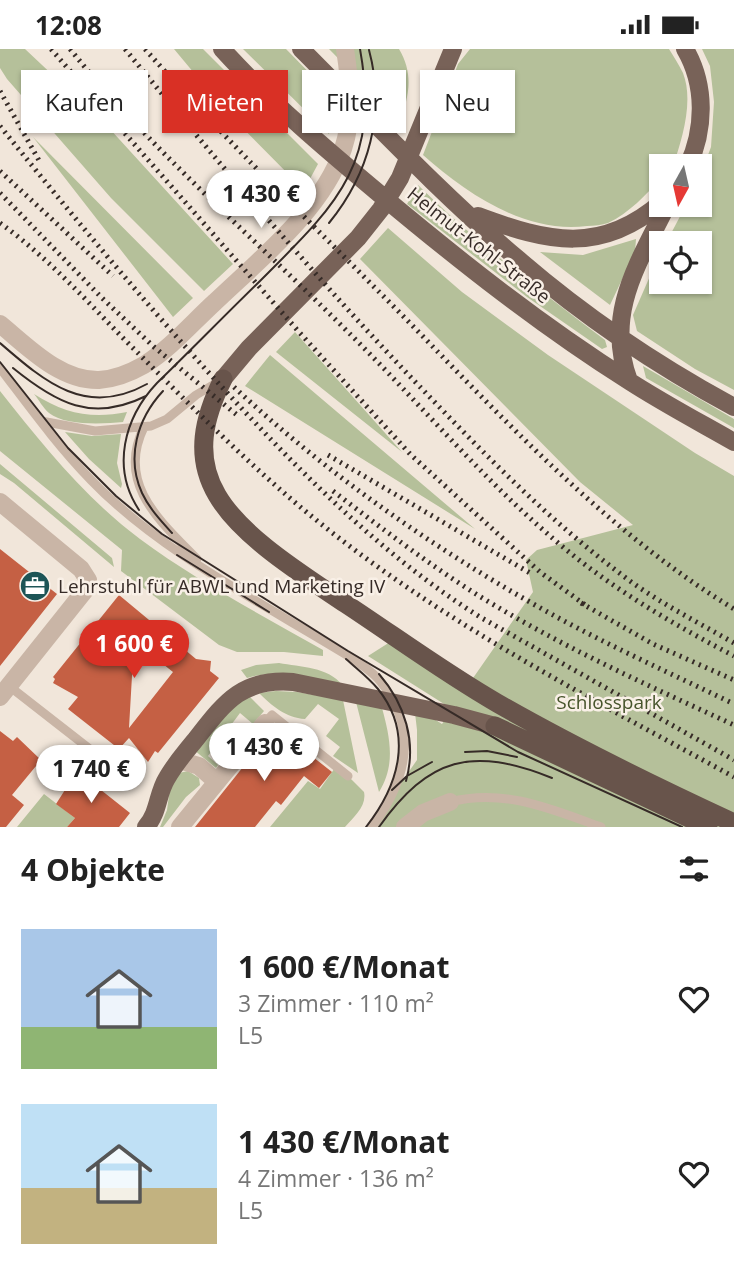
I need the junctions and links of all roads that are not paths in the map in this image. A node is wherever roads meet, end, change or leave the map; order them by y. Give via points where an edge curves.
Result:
1 (222, 49) edge
2 (301, 49) edge
3 (345, 49) edge
4 (453, 49) edge
5 (685, 49) edge
6 (692, 154) edge
7 (468, 213) junction
8 (649, 213) edge
9 (661, 217) edge
10 (0, 324) edge
11 (620, 337) junction
12 (0, 367) edge
13 (223, 379) junction
14 (629, 381) junction
15 (734, 407) edge
16 (39, 420) junction
17 (144, 427) junction
18 (734, 442) edge
19 (0, 502) edge
20 (207, 569) junction
21 (4, 692) edge
22 (393, 703) junction
23 (265, 723) joint
24 (495, 726) joint
25 (179, 760) junction
26 (109, 764) dead end
27 (348, 776) dead end
28 (217, 782) junction
29 (450, 802) joint
30 (734, 823) edge
31 (146, 827) edge
32 (180, 827) edge
33 (372, 827) edge
34 (405, 827) edge
35 (601, 827) edge
36 (708, 827) edge

1 - 14 main road, Helmut-Kohl-Straße via 295,122 419,227
2 - 7 main road, Helmut-Kohl-Straße
3 - 10 street via 349,124 344,148 324,187 273,246 169,346 117,377 85,379 67,374
4 - 13 main road via 400,178 372,221
5 - 6 main road via 696,73 701,106
7 - 8 main road via 541,237 585,240 620,230
7 - 11 main road, Helmut-Kohl-Straße via 535,273
9 - 11 main road via 622,304
11 - 14 main road
11 - 15 main road, Helmut-Kohl-Straße
12 - 16 lane
13 - 17 lane via 167,419
13 - 30 highway via 202,437 209,480 232,516 266,547 496,703
14 - 18 main road, Helmut-Kohl-Straße
16 - 17 lane via 95,431
16 - 20 lane via 116,503
17 - 20 lane via 135,445 134,462 143,496
19 - 21 street via 81,569 88,580 86,589
20 - 22 lane via 355,660 380,680
21 - 26 lane
22 - 24 main road
22 - 25 main road via 293,682 257,683 222,706
22 - 33 lane via 400,717 405,758 393,797
23 - 27 lane via 272,715
23 - 28 street
24 - 36 highway
25 - 28 street via 199,766
25 - 31 main road via 165,779 154,818
28 - 32 street
29 - 34 street
29 - 35 lane via 478,797 516,799

